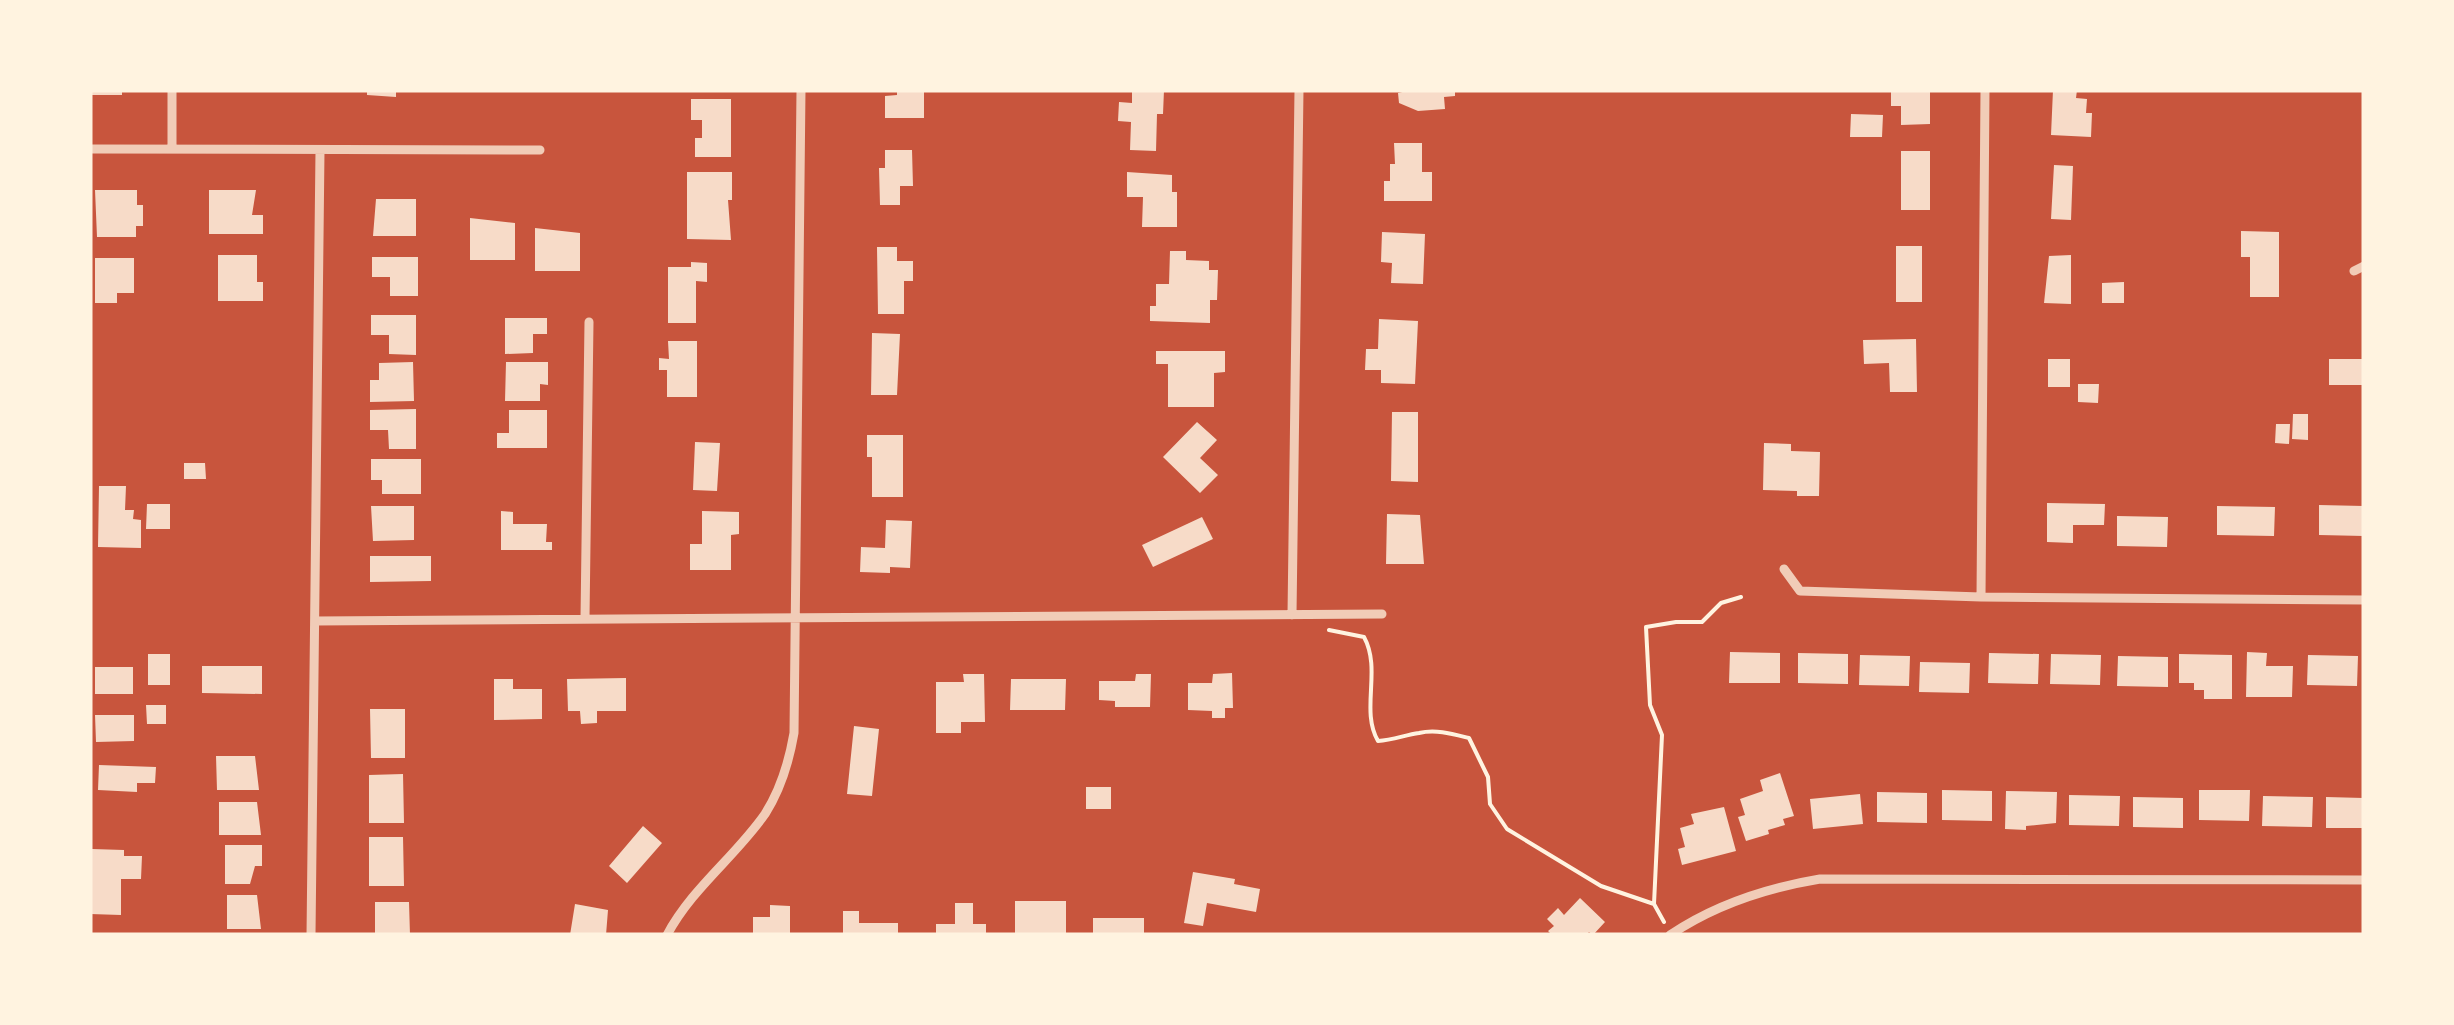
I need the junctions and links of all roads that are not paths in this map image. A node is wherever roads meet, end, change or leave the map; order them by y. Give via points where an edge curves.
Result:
1 (172, 90) edge
2 (801, 90) edge
3 (1299, 90) edge
4 (1985, 90) edge
5 (172, 149) junction
6 (90, 150) edge
7 (540, 150) dead end
8 (320, 151) junction
9 (589, 322) dead end
10 (1784, 568) dead end
11 (1982, 596) junction
12 (2364, 600) edge
13 (1382, 614) dead end
14 (1292, 615) junction
15 (584, 618) junction
16 (796, 618) junction
17 (315, 621) junction
18 (2364, 880) edge
19 (1669, 930) edge
20 (311, 935) edge
21 (667, 935) edge

1 - 5 street
2 - 16 street
3 - 14 street
4 - 11 street
5 - 6 street
5 - 8 street
7 - 8 street
8 - 17 street
9 - 15 street
10 - 11 street via 1800,591
11 - 12 street
13 - 14 street
14 - 16 street
15 - 16 street
15 - 17 street
16 - 21 street via 795,719 784,776 753,829 697,890
17 - 20 street
18 - 19 street via 1859,876 1767,890

